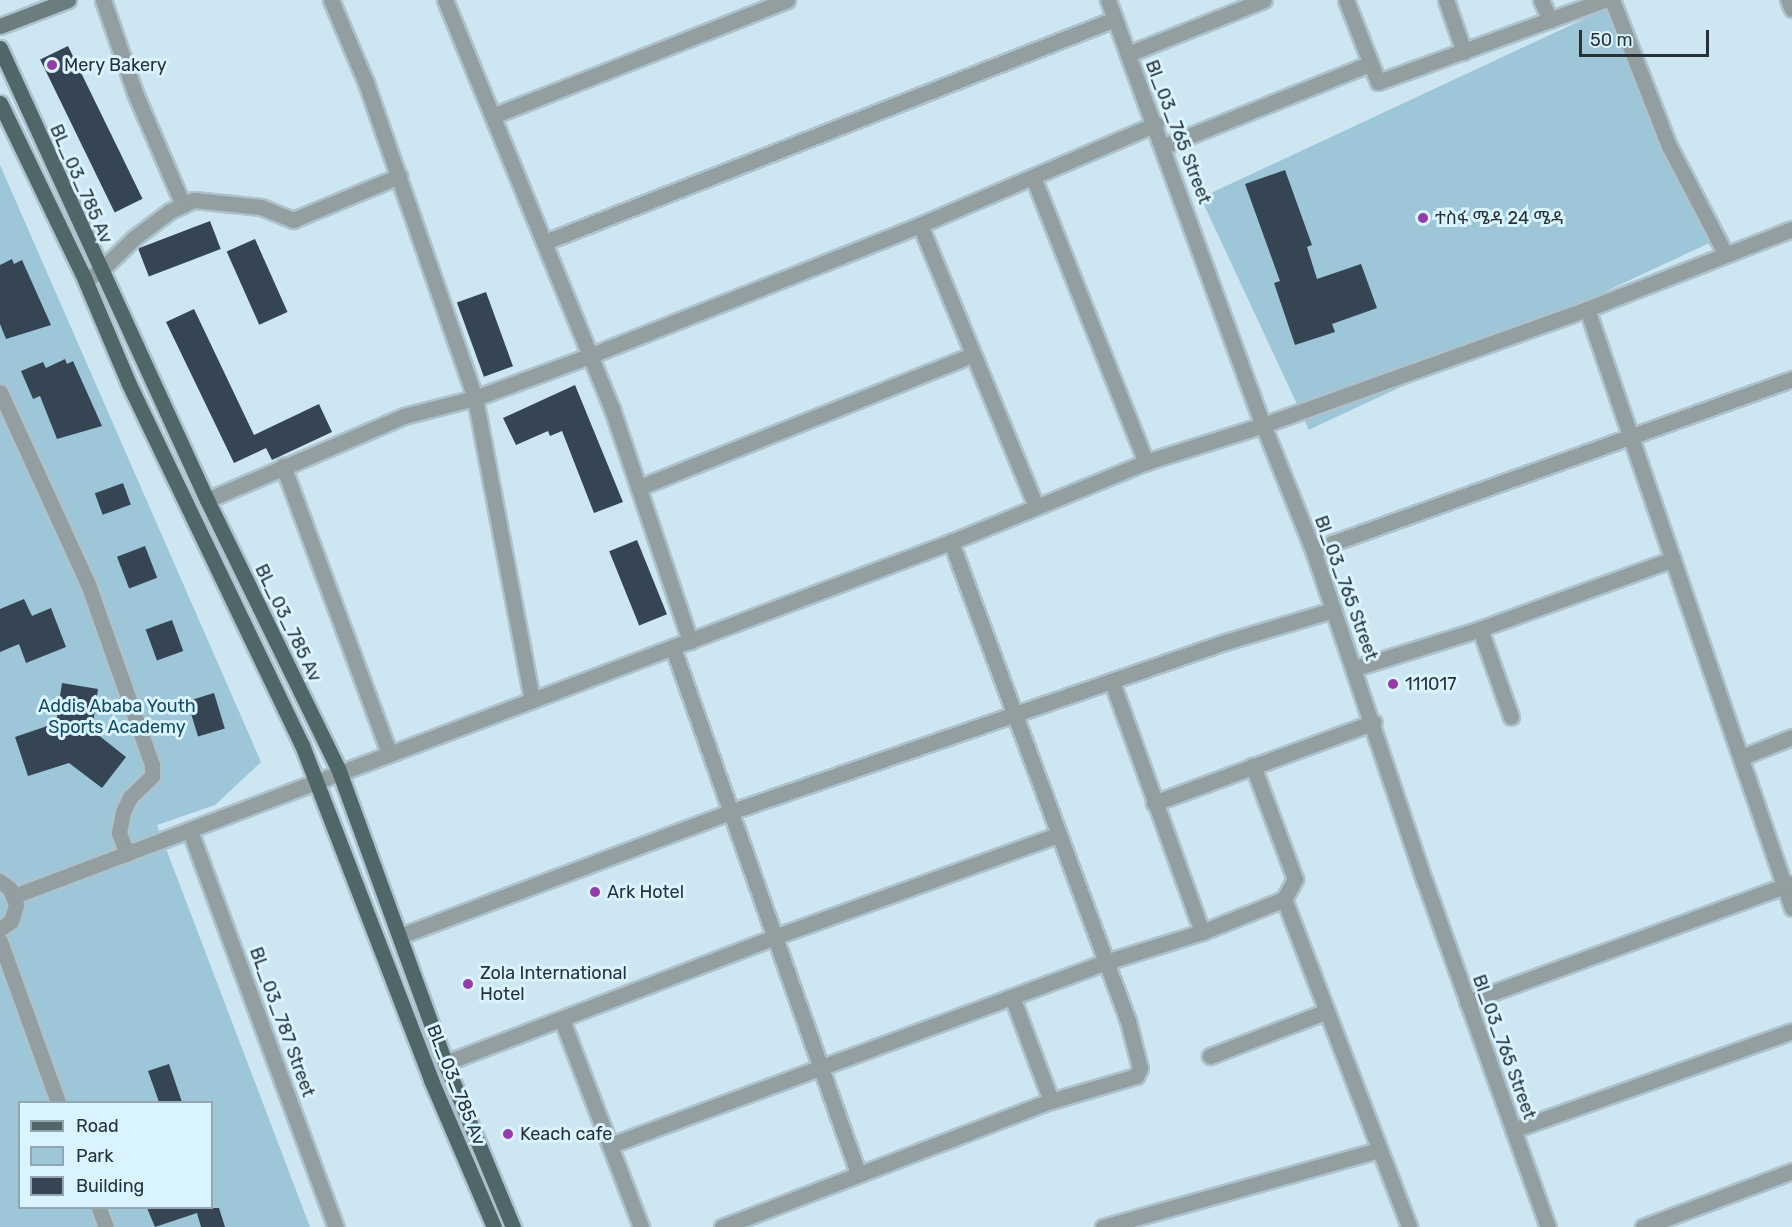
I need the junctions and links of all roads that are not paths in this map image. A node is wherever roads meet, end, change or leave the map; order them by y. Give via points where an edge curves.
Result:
1 (68, 0) edge
2 (103, 0) edge
3 (331, 0) edge
4 (445, 0) edge
5 (788, 0) edge
6 (1108, 0) edge
7 (1264, 0) edge
8 (1346, 0) edge
9 (1446, 0) edge
10 (1541, 0) edge
11 (1604, 0) edge
12 (1612, 0) edge
13 (1788, 0) edge
14 (1792, 9) edge
15 (1115, 19) junction
16 (1550, 20) junction
17 (0, 26) edge
18 (0, 48) edge
19 (1464, 52) junction
20 (1128, 54) junction
21 (1371, 63) junction
22 (0, 103) edge
23 (495, 116) junction
24 (1156, 124) junction
25 (1164, 146) junction
26 (399, 176) junction
27 (1033, 177) junction
28 (183, 205) junction
29 (920, 225) junction
30 (1792, 229) edge
31 (544, 243) junction
32 (1725, 253) junction
33 (100, 272) junction
34 (84, 280) junction
35 (1587, 309) junction
36 (971, 355) junction
37 (590, 356) junction
38 (1792, 379) edge
39 (0, 392) edge
40 (474, 398) junction
41 (1263, 426) junction
42 (1630, 438) junction
43 (1146, 462) junction
44 (283, 466) junction
45 (640, 487) junction
46 (207, 500) junction
47 (1036, 506) junction
48 (951, 542) junction
49 (1313, 550) junction
50 (1673, 559) junction
51 (1334, 610) junction
52 (1480, 629) junction
53 (690, 641) junction
54 (673, 648) junction
55 (1355, 668) junction
56 (1112, 682) junction
57 (532, 700) junction
58 (1014, 717) junction
59 (1511, 717) dead end
60 (1374, 722) junction
61 (1792, 737) edge
62 (389, 753) junction
63 (1742, 757) junction
64 (1253, 766) junction
65 (339, 771) junction
66 (317, 782) junction
67 (1154, 803) junction
68 (733, 811) junction
69 (190, 831) junction
70 (1058, 835) junction
71 (127, 854) junction
72 (0, 881) edge
73 (1788, 884) edge
74 (14, 896) junction
75 (1284, 899) junction
76 (1792, 908) edge
77 (0, 929) edge
78 (1202, 932) junction
79 (400, 936) junction
80 (777, 936) junction
81 (0, 941) edge
82 (1106, 962) junction
83 (1012, 997) junction
84 (1467, 1002) junction
85 (1327, 1011) junction
86 (562, 1020) junction
87 (1792, 1031) edge
88 (1210, 1056) dead end
89 (445, 1063) junction
90 (818, 1067) junction
91 (58, 1101) edge
92 (1051, 1101) junction
93 (1513, 1130) junction
94 (611, 1145) junction
95 (1378, 1150) junction
96 (1792, 1171) edge
97 (858, 1173) junction
98 (99, 1209) edge
99 (1545, 1226) edge
100 (106, 1227) edge
101 (336, 1227) edge
102 (494, 1227) edge
103 (513, 1227) edge
104 (641, 1227) edge
105 (722, 1227) edge
106 (1103, 1227) edge
107 (1409, 1227) edge
108 (1643, 1227) edge

1 - 17 main road
2 - 28 street via 135,93
3 - 26 street
4 - 23 street
5 - 23 street
6 - 15 street, Bl_03_765 Street
7 - 20 street
8 - 21 street
9 - 19 street
10 - 16 street
11 - 16 street
12 - 32 street via 1669,146
13 - 14 street
15 - 20 street, Bl_03_765 Street
15 - 31 street
16 - 19 street
18 - 33 main road, BL_03_785 Av
19 - 21 street via 1384,81 1376,80
20 - 24 street, Bl_03_765 Street
21 - 25 street
22 - 34 main road, BL_03_785 Av
23 - 31 street
24 - 25 street, Bl_03_765 Street
24 - 27 street
25 - 41 street, Bl_03_765 Street
26 - 28 street via 293,220 261,207 194,200
26 - 40 street
27 - 29 street
27 - 43 street
28 - 33 street via 134,238
29 - 36 street
29 - 37 street
30 - 32 street
31 - 37 street
32 - 35 street
33 - 34 street
33 - 46 main road, BL_03_785 Av
34 - 66 main road, BL_03_785 Av via 128,382 256,645
35 - 41 street
35 - 42 street
36 - 45 street
36 - 47 street
37 - 40 street
37 - 45 street
38 - 42 street
39 - 71 street via 88,584 152,765 152,776 130,797 123,812 119,833
40 - 44 street via 404,416
40 - 57 street
41 - 43 street
41 - 49 street, Bl_03_765 Street
42 - 49 street
42 - 50 street
43 - 47 street
44 - 46 street
44 - 62 street
45 - 53 street
46 - 65 main road, BL_03_785 Av
47 - 48 street
48 - 53 street
48 - 58 street
49 - 51 street, Bl_03_765 Street
50 - 52 street
50 - 63 street
51 - 55 street, Bl_03_765 Street
51 - 56 street via 1225,642
52 - 55 street
52 - 59 street
53 - 54 street
54 - 57 street
54 - 68 street
55 - 60 street, Bl_03_765 Street
56 - 58 street
56 - 67 street
57 - 62 street
58 - 68 street
58 - 70 street
60 - 64 street
60 - 84 street, Bl_03_765 Street
61 - 63 street
62 - 65 street
63 - 73 street
64 - 67 street
64 - 75 street via 1295,879
65 - 66 street
65 - 79 main road, BL_03_785 Av
66 - 69 street
66 - 102 main road, BL_03_785 Av via 431,1080
67 - 78 street
68 - 79 street
68 - 80 street
69 - 71 street
69 - 101 street, BL_03_787 Street
70 - 80 street
70 - 82 street
71 - 74 street
72 - 74 street
73 - 76 street
73 - 84 street
74 - 77 street via 15,913
75 - 78 street
75 - 85 street
78 - 82 street
79 - 89 main road, BL_03_785 Av
80 - 86 street
80 - 90 street
81 - 91 street
82 - 83 street
82 - 92 street via 1140,1068 1136,1076
83 - 90 street
83 - 92 street
84 - 93 street, Bl_03_765 Street
85 - 88 street
85 - 95 street
86 - 89 street
86 - 94 street
87 - 93 street
89 - 103 main road, BL_03_785 Av
90 - 94 street
90 - 97 street
92 - 97 street
93 - 99 street, Bl_03_765 Street
94 - 104 street
95 - 106 street
95 - 107 street
96 - 108 street
97 - 105 street
98 - 100 street

